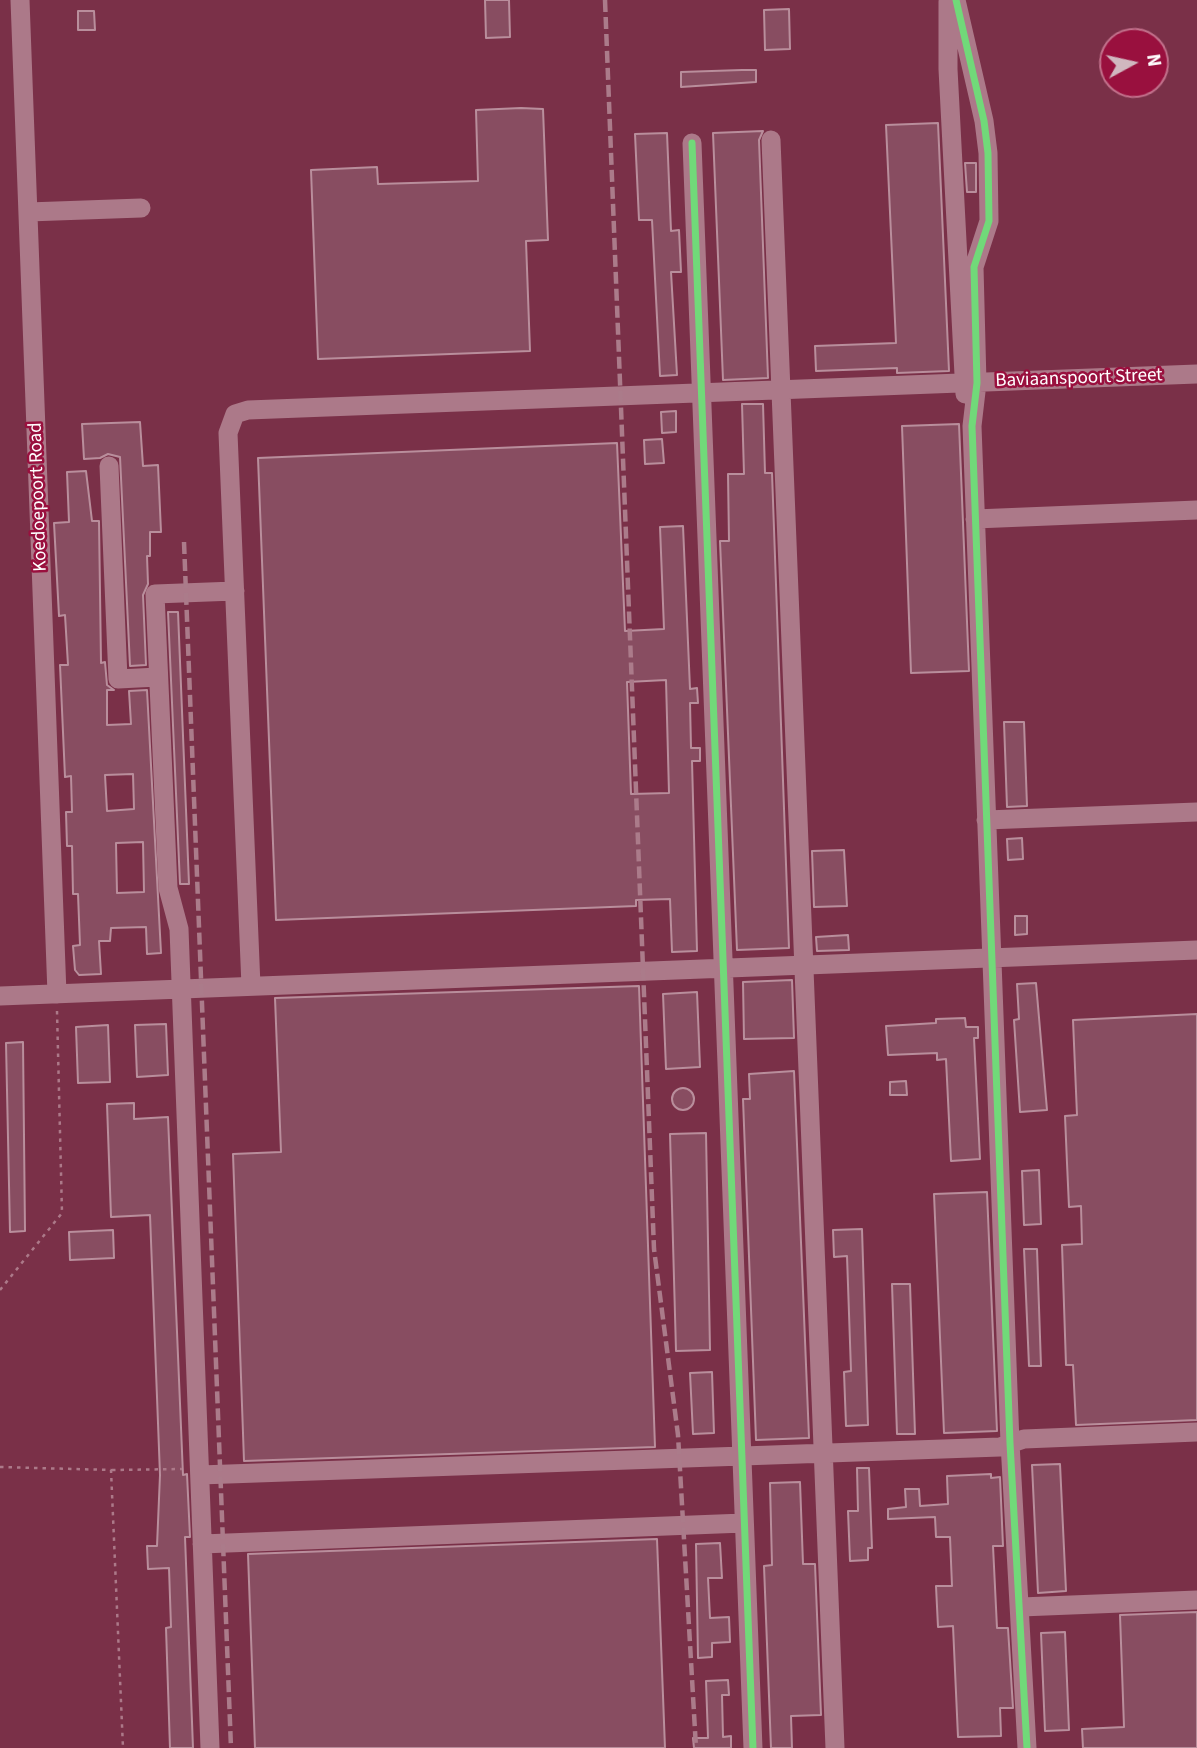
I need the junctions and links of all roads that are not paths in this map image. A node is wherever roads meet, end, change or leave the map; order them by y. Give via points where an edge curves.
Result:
1 (20, 0) edge
2 (948, 0) edge
3 (956, 0) edge
4 (771, 140) dead end
5 (692, 143) dead end
6 (141, 208) dead end
7 (28, 212) junction
8 (1197, 374) edge
9 (969, 383) junction
10 (781, 390) junction
11 (702, 393) junction
12 (109, 466) dead end
13 (1197, 510) edge
14 (975, 519) junction
15 (235, 591) junction
16 (158, 677) junction
17 (1197, 812) edge
18 (986, 820) junction
19 (1197, 950) edge
20 (991, 957) junction
21 (803, 964) junction
22 (723, 967) junction
23 (251, 986) junction
24 (181, 989) junction
25 (57, 994) junction
26 (0, 996) edge
27 (1197, 1432) edge
28 (1010, 1443) junction
29 (822, 1452) junction
30 (741, 1454) junction
31 (200, 1472) junction
32 (744, 1523) junction
33 (202, 1544) junction
34 (1197, 1600) edge
35 (1021, 1607) junction
36 (210, 1748) edge
37 (753, 1748) edge
38 (835, 1748) edge
39 (1027, 1748) edge

1 - 7 street, Koedoepoort Road
2 - 9 street
3 - 9 street via 988,153 989,221 974,267
4 - 10 street
5 - 11 street
6 - 7 street
7 - 25 street, Koedoepoort Road
8 - 9 street, Baviaanspoort Street
9 - 10 street, Baviaanspoort Street
9 - 14 street
10 - 11 street, Baviaanspoort Street
10 - 21 street
11 - 15 street, Baviaanspoort Street via 240,412 228,433
11 - 22 street
12 - 16 street via 118,679
13 - 14 street
14 - 18 street
15 - 16 street via 155,594
15 - 23 street
16 - 24 street via 168,888 179,929
17 - 18 street
18 - 20 street
19 - 20 street
20 - 21 street
20 - 28 street
21 - 22 street
21 - 29 street
22 - 23 street
22 - 30 street
23 - 24 street
24 - 25 street
24 - 31 street
25 - 26 street
27 - 28 street
28 - 29 street via 1000,1447
28 - 35 street
29 - 30 street
29 - 38 street
30 - 31 street
30 - 32 street
31 - 33 street
32 - 33 street
32 - 37 street
33 - 36 street
34 - 35 street
35 - 39 street

